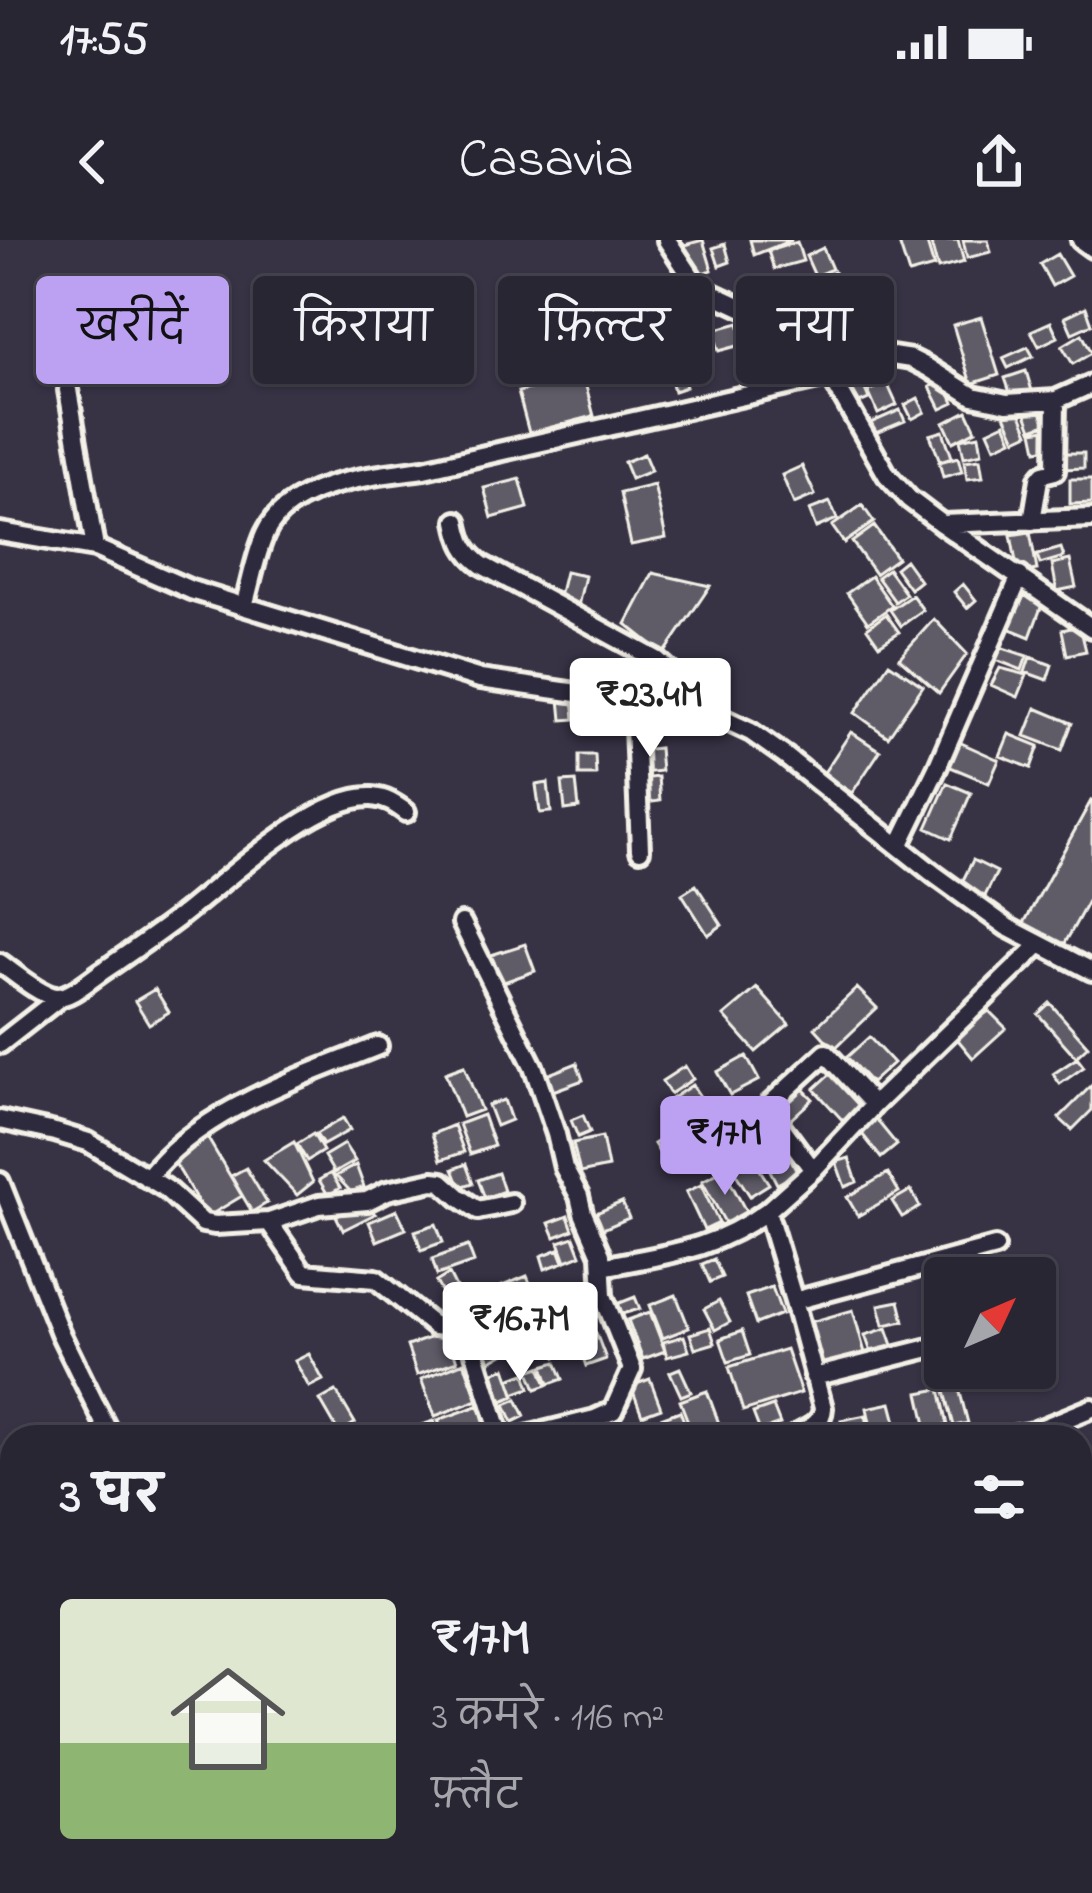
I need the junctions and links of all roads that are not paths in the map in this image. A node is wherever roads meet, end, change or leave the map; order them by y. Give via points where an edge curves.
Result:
1 (667, 240) edge
2 (1081, 240) edge
3 (1092, 248) edge
4 (736, 305) edge
5 (894, 356) edge
6 (795, 384) edge
7 (835, 384) edge
8 (1092, 384) edge
9 (68, 390) dead end
10 (1056, 400) junction
11 (1092, 518) edge
12 (457, 521) dead end
13 (1032, 521) junction
14 (942, 524) junction
15 (0, 532) edge
16 (95, 548) junction
17 (1020, 576) junction
18 (244, 607) junction
19 (1092, 628) edge
20 (634, 701) junction
21 (712, 716) junction
22 (406, 812) dead end
23 (899, 846) junction
24 (640, 850) dead end
25 (462, 923) dead end
26 (1039, 945) junction
27 (0, 963) edge
28 (1092, 970) edge
29 (58, 998) junction
30 (0, 1044) edge
31 (378, 1046) dead end
32 (874, 1105) junction
33 (771, 1113) dead end
34 (0, 1120) edge
35 (710, 1148) dead end
36 (813, 1170) junction
37 (147, 1178) junction
38 (0, 1182) edge
39 (511, 1203) dead end
40 (766, 1211) junction
41 (269, 1222) junction
42 (994, 1247) dead end
43 (974, 1257) edge
44 (602, 1267) junction
45 (924, 1275) edge
46 (794, 1301) junction
47 (924, 1349) edge
48 (814, 1377) junction
49 (1092, 1408) edge
50 (105, 1425) edge
51 (498, 1425) edge
52 (582, 1425) edge
53 (813, 1425) edge
54 (1056, 1425) edge

1 - 4 street via 698,287
2 - 3 street
5 - 10 street via 973,396
6 - 18 street via 309,494 275,517 264,536
7 - 14 street via 887,475
8 - 10 street
9 - 16 street
10 - 13 street via 1055,471 1040,476
11 - 13 street
12 - 21 street via 467,554 657,660
13 - 14 street
14 - 17 street
15 - 16 street
16 - 18 street
17 - 19 street
17 - 23 street
18 - 20 street via 480,679
20 - 21 street
20 - 24 street
21 - 23 street via 751,732
22 - 29 street via 372,797 329,807
23 - 26 street
25 - 44 street via 525,1047
26 - 28 street
26 - 32 street
27 - 29 street
29 - 30 street
31 - 37 street via 219,1117 175,1146
32 - 35 street via 826,1053
32 - 36 street
33 - 36 street
34 - 37 street via 88,1142
36 - 40 street
37 - 41 street via 203,1223
38 - 50 street
39 - 41 street via 478,1210 433,1181
40 - 44 street via 702,1246
40 - 46 street
41 - 51 street via 304,1274 376,1280 434,1326 465,1330
42 - 43 street
44 - 52 street via 603,1296 631,1373 613,1411
45 - 46 street
46 - 48 street
47 - 48 street
48 - 53 street via 823,1408
49 - 54 street

